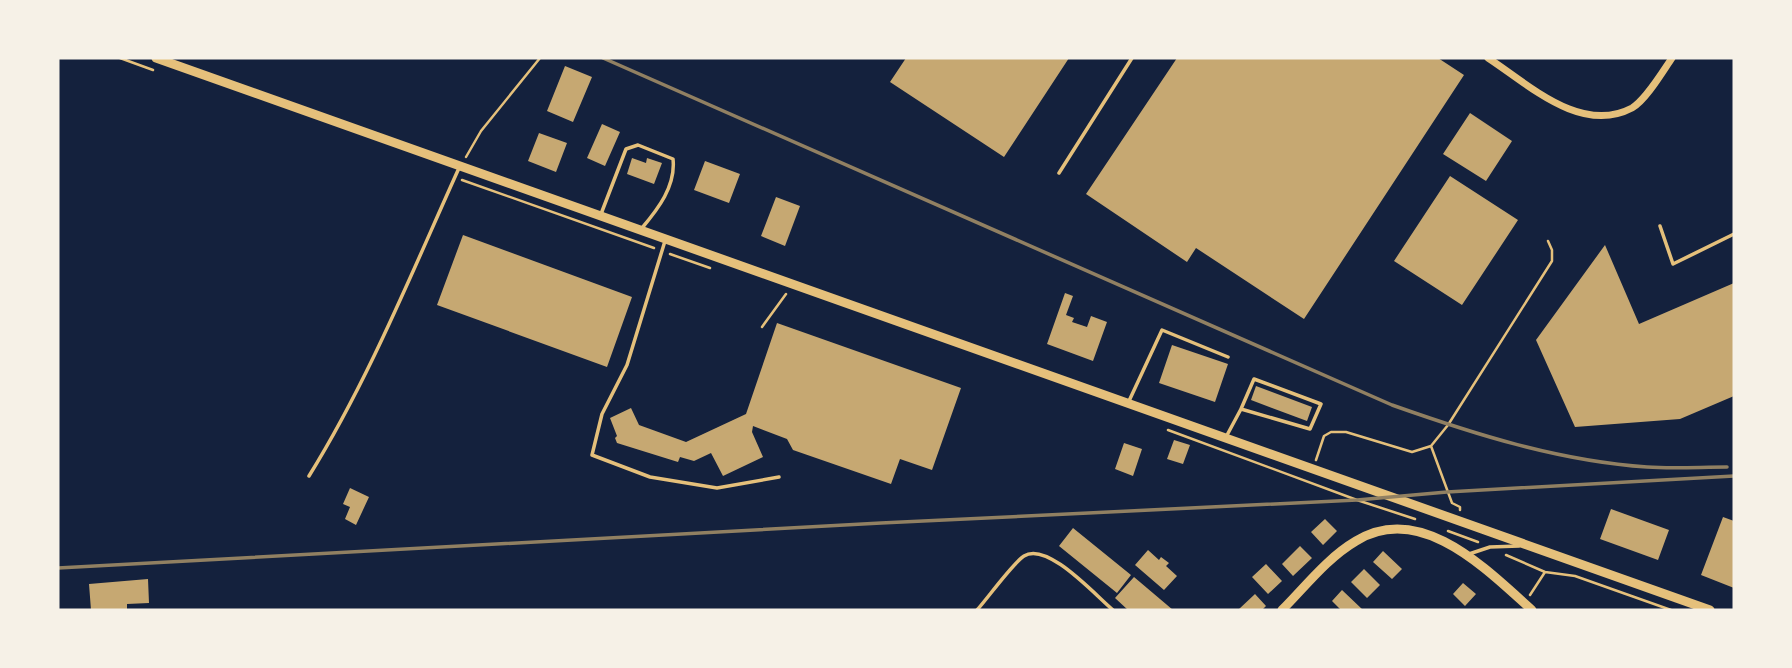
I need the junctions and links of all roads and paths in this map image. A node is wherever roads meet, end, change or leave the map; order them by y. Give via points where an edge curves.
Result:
1 (156, 58) edge
2 (540, 58) edge
3 (1132, 58) edge
4 (1488, 58) edge
5 (1672, 58) edge
6 (460, 166) junction
7 (1059, 173) dead end
8 (455, 177) junction
9 (600, 215) junction
10 (1660, 226) dead end
11 (641, 230) junction
12 (1734, 234) edge
13 (666, 239) junction
14 (1548, 241) dead end
15 (662, 251) junction
16 (712, 268) dead end
17 (786, 294) dead end
18 (762, 327) dead end
19 (1228, 357) dead end
20 (1128, 403) junction
21 (1241, 409) junction
22 (1166, 430) dead end
23 (1225, 439) junction
24 (1431, 446) junction
25 (1313, 470) junction
26 (309, 476) dead end
27 (779, 477) dead end
28 (1460, 507) dead end
29 (1418, 520) dead end
30 (1441, 528) dead end
31 (1527, 546) junction
32 (1490, 547) junction
33 (1467, 555) junction
34 (1545, 572) junction
35 (1528, 607) edge
36 (977, 610) edge
37 (1112, 610) edge
38 (1282, 610) edge
39 (1671, 610) edge
40 (1707, 610) edge

1 - 6 street
2 - 6 path via 481,131
3 - 7 lane
4 - 5 street via 1556,103 1596,117 1634,107
6 - 8 lane
6 - 9 street
8 - 15 path
8 - 26 lane via 379,345
9 - 11 street
9 - 11 lane via 626,149 638,145 673,159 674,169 663,202
10 - 12 lane via 1673,264
11 - 13 street
13 - 15 lane
13 - 20 street
14 - 24 path via 1552,261
15 - 16 path
15 - 27 lane via 628,365 602,414 592,455 650,477 717,488
17 - 18 path
19 - 20 lane via 1162,330
20 - 23 street
21 - 21 lane via 1310,429 1321,404 1254,379
21 - 23 lane
22 - 29 path
23 - 25 street
24 - 25 path via 1412,452 1346,432 1331,432 1324,436
24 - 28 path via 1452,503
25 - 31 street
30 - 32 path
31 - 32 lane
31 - 40 street
32 - 33 lane
32 - 34 path
33 - 35 street
33 - 38 street via 1429,536 1398,530 1373,533 1354,542 1323,568
34 - 35 path
34 - 39 path via 1575,576
36 - 37 lane via 1024,556 1038,553 1052,558

